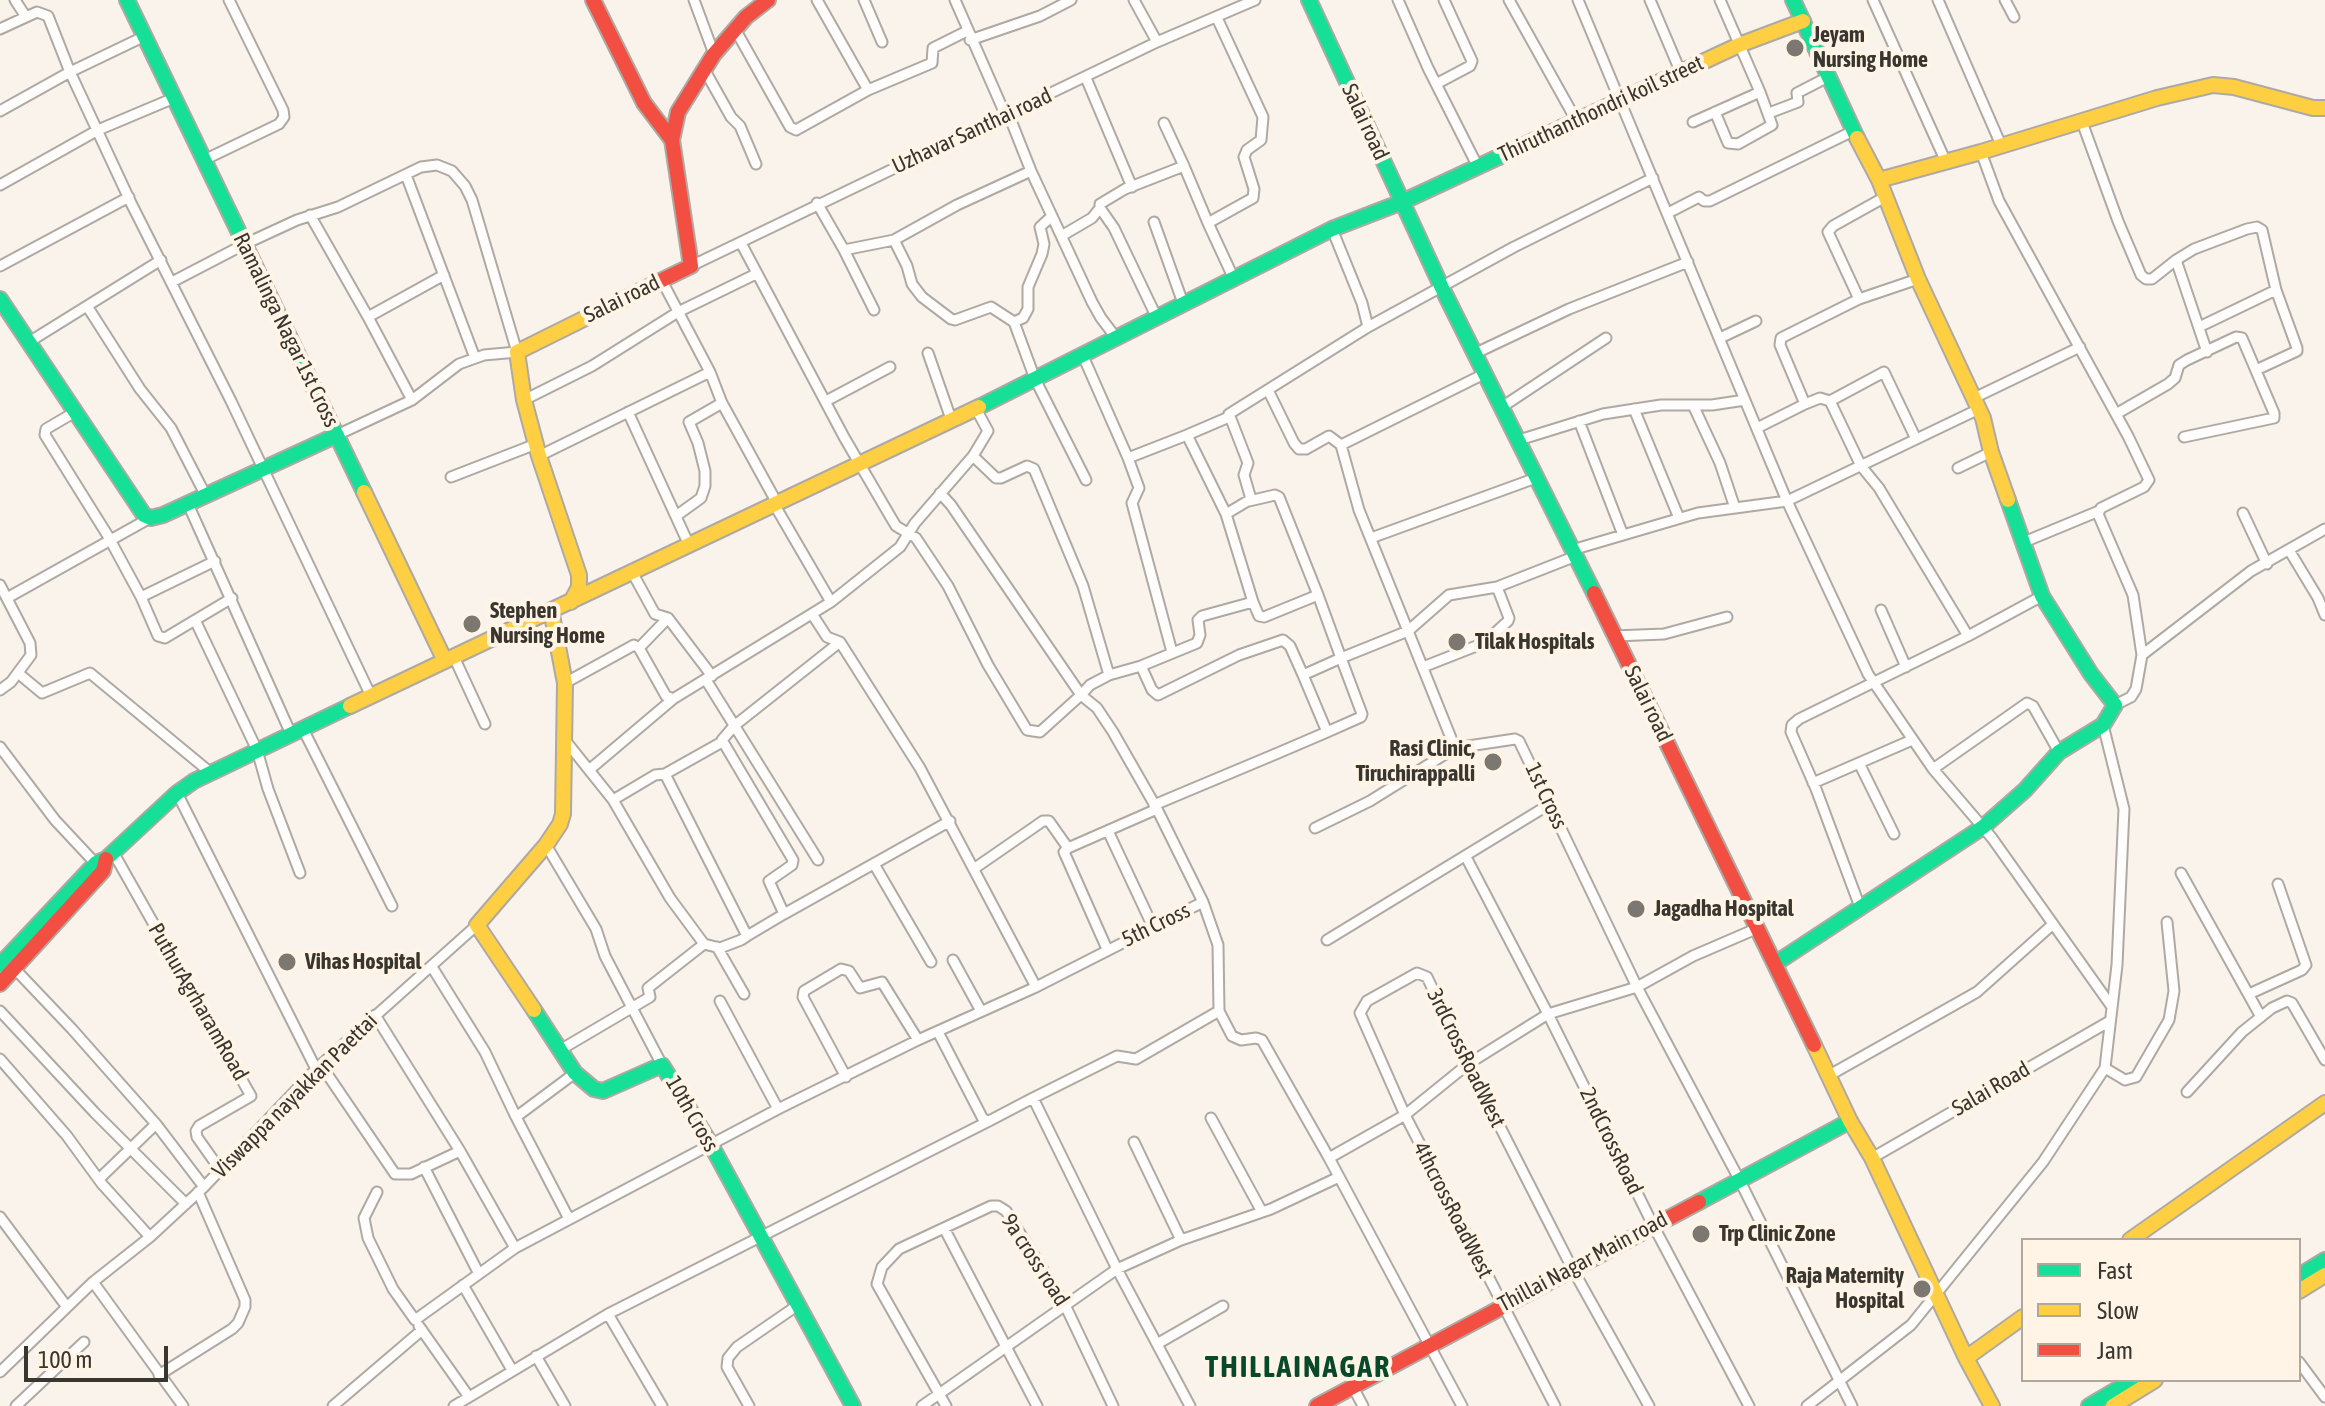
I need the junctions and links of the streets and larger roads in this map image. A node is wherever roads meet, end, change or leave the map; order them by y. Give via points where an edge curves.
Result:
1 (15, 0) edge
2 (38, 0) edge
3 (127, 0) edge
4 (229, 0) edge
5 (593, 0) edge
6 (694, 0) edge
7 (768, 0) edge
8 (817, 0) edge
9 (864, 0) edge
10 (955, 0) edge
11 (1071, 0) edge
12 (1134, 0) edge
13 (1255, 0) edge
14 (1309, 0) edge
15 (1398, 0) edge
16 (1444, 0) edge
17 (1509, 0) edge
18 (1578, 0) edge
19 (1650, 0) edge
20 (1720, 0) edge
21 (1793, 0) edge
22 (1873, 0) edge
23 (1938, 0) edge
24 (2005, 0) edge
25 (43, 13) junction
26 (26, 17) junction
27 (2014, 17) dead end
28 (1217, 18) junction
29 (1803, 21) junction
30 (0, 29) edge
31 (735, 29) junction
32 (145, 36) junction
33 (968, 36) junction
34 (882, 42) dead end
35 (1157, 42) junction
36 (1739, 45) junction
37 (714, 54) junction
38 (704, 69) junction
39 (70, 72) junction
40 (1681, 73) junction
41 (1828, 77) junction
42 (1086, 78) junction
43 (1436, 84) junction
44 (868, 90) junction
45 (1760, 92) junction
46 (174, 98) junction
47 (1620, 99) junction
48 (2325, 108) edge
49 (0, 111) edge
50 (1715, 112) junction
51 (1769, 113) junction
52 (1006, 114) junction
53 (1576, 120) junction
54 (1693, 122) dead end
55 (2082, 122) junction
56 (1164, 123) dead end
57 (98, 130) junction
58 (1853, 131) junction
59 (672, 140) junction
60 (2001, 145) junction
61 (1981, 152) junction
62 (204, 160) junction
63 (1946, 162) junction
64 (756, 164) dead end
65 (1184, 166) junction
66 (1478, 167) junction
67 (1031, 171) junction
68 (406, 175) junction
69 (1653, 178) junction
70 (1879, 180) junction
71 (0, 185) edge
72 (1132, 187) junction
73 (129, 197) junction
74 (1885, 197) junction
75 (1402, 202) junction
76 (817, 203) junction
77 (1100, 208) junction
78 (1668, 213) junction
79 (310, 215) junction
80 (1052, 216) junction
81 (1154, 222) dead end
82 (1208, 223) junction
83 (1332, 229) junction
84 (1063, 235) junction
85 (894, 240) junction
86 (741, 243) junction
87 (245, 244) junction
88 (844, 250) junction
89 (161, 260) junction
90 (2176, 260) junction
91 (1688, 262) junction
92 (0, 266) edge
93 (691, 266) junction
94 (756, 274) junction
95 (444, 275) junction
96 (1233, 277) junction
97 (661, 279) junction
98 (1918, 279) junction
99 (172, 282) junction
100 (1442, 288) junction
101 (2276, 290) junction
102 (1859, 299) junction
103 (1, 301) edge
104 (1183, 303) junction
105 (87, 306) junction
106 (874, 310) dead end
107 (678, 312) junction
108 (1156, 316) junction
109 (368, 317) junction
110 (1756, 321) dead end
111 (1014, 322) junction
112 (1368, 327) junction
113 (2199, 327) junction
114 (1606, 338) dead end
115 (1720, 338) junction
116 (1117, 339) junction
117 (29, 342) junction
118 (2080, 347) junction
119 (517, 352) junction
120 (2207, 352) junction
121 (928, 353) dead end
122 (1476, 353) junction
123 (1083, 356) junction
124 (475, 358) junction
125 (890, 367) dead end
126 (2256, 370) junction
127 (710, 372) junction
128 (1486, 373) junction
129 (1035, 379) junction
130 (1268, 390) junction
131 (412, 400) junction
132 (524, 400) junction
133 (1745, 400) junction
134 (826, 401) junction
135 (1830, 401) junction
136 (722, 403) junction
137 (1805, 404) junction
138 (1977, 404) junction
139 (1693, 405) junction
140 (975, 407) junction
141 (1502, 407) junction
142 (1634, 409) junction
143 (75, 412) junction
144 (628, 412) junction
145 (2116, 414) junction
146 (1229, 417) junction
147 (951, 419) junction
148 (1579, 421) junction
149 (1757, 428) junction
150 (337, 435) junction
151 (1187, 435) junction
152 (2184, 437) dead end
153 (1916, 439) junction
154 (1519, 440) junction
155 (1341, 445) junction
156 (538, 450) junction
157 (1991, 452) junction
158 (973, 456) junction
159 (1128, 458) junction
160 (861, 465) junction
161 (1861, 466) junction
162 (1958, 468) dead end
163 (263, 470) junction
164 (451, 477) dead end
165 (1536, 478) junction
166 (1086, 480) dead end
167 (940, 493) junction
168 (206, 496) junction
169 (1249, 501) junction
170 (1787, 501) junction
171 (775, 503) junction
172 (188, 504) junction
173 (1735, 508) junction
174 (2099, 511) junction
175 (2243, 513) dead end
176 (1226, 514) junction
177 (676, 516) junction
178 (151, 518) junction
179 (1679, 518) junction
180 (2325, 529) edge
181 (909, 533) junction
182 (1623, 535) junction
183 (1371, 538) junction
184 (111, 541) junction
185 (2024, 542) junction
186 (689, 545) junction
187 (2289, 550) junction
188 (1574, 553) junction
189 (215, 561) junction
190 (2267, 564) junction
191 (632, 572) junction
192 (0, 585) edge
193 (1497, 587) junction
194 (1318, 595) junction
195 (2042, 596) junction
196 (141, 597) junction
197 (7, 598) junction
198 (232, 598) junction
199 (571, 602) junction
200 (831, 602) junction
201 (1253, 602) junction
202 (551, 610) junction
203 (1881, 610) dead end
204 (812, 614) junction
205 (2325, 615) edge
206 (1727, 617) dead end
207 (668, 618) junction
208 (195, 620) junction
209 (1408, 631) junction
210 (1614, 636) junction
211 (1968, 636) junction
212 (840, 642) junction
213 (639, 648) junction
214 (1172, 652) junction
215 (2142, 655) junction
216 (1341, 658) junction
217 (450, 659) junction
218 (1141, 666) junction
219 (1423, 667) junction
220 (1906, 667) junction
221 (18, 673) junction
222 (1109, 675) junction
223 (1303, 675) junction
224 (709, 678) junction
225 (565, 683) junction
226 (1873, 684) junction
227 (0, 690) edge
228 (1081, 695) junction
229 (371, 696) junction
230 (673, 699) junction
231 (2115, 705) junction
232 (485, 724) dead end
233 (2103, 725) junction
234 (734, 726) junction
235 (297, 732) junction
236 (1327, 732) junction
237 (562, 738) junction
238 (1912, 740) junction
239 (722, 742) junction
240 (0, 747) edge
241 (1455, 748) junction
242 (257, 750) junction
243 (2059, 752) junction
244 (1859, 763) junction
245 (1933, 769) junction
246 (589, 770) junction
247 (211, 773) junction
248 (665, 774) junction
249 (1813, 783) junction
250 (177, 793) junction
251 (613, 800) junction
252 (1550, 804) junction
253 (1156, 807) junction
254 (950, 821) junction
255 (1983, 827) junction
256 (1315, 828) dead end
257 (1108, 831) junction
258 (1894, 834) dead end
259 (546, 845) junction
260 (1068, 848) junction
261 (1466, 857) junction
262 (818, 860) dead end
263 (104, 861) junction
264 (874, 864) junction
265 (975, 868) junction
266 (300, 873) dead end
267 (2181, 873) dead end
268 (2278, 884) dead end
269 (1203, 902) junction
270 (392, 906) dead end
271 (1860, 907) junction
272 (784, 914) junction
273 (2167, 922) dead end
274 (477, 925) junction
275 (2052, 925) junction
276 (1153, 927) junction
277 (1758, 928) junction
278 (747, 936) junction
279 (1327, 940) dead end
280 (704, 944) junction
281 (717, 947) junction
282 (1107, 949) junction
283 (953, 960) dead end
284 (931, 962) dead end
285 (1776, 963) junction
286 (7, 966) edge
287 (432, 967) junction
288 (0, 984) edge
289 (1036, 987) junction
290 (1637, 987) junction
291 (744, 994) dead end
292 (2249, 994) junction
293 (720, 1001) dead end
294 (631, 1006) junction
295 (2112, 1007) junction
296 (0, 1011) edge
297 (981, 1011) junction
298 (1219, 1011) junction
299 (1548, 1014) junction
300 (375, 1015) junction
301 (2261, 1017) junction
302 (2110, 1021) junction
303 (938, 1032) junction
304 (918, 1040) junction
305 (560, 1050) junction
306 (0, 1059) edge
307 (2325, 1060) edge
308 (1468, 1064) junction
309 (662, 1065) junction
310 (319, 1067) junction
311 (2105, 1068) junction
312 (575, 1073) junction
313 (1828, 1076) junction
314 (846, 1077) junction
315 (2187, 1092) dead end
316 (1033, 1098) junction
317 (2325, 1103) edge
318 (778, 1109) junction
319 (1405, 1115) junction
320 (516, 1117) junction
321 (1211, 1118) dead end
322 (989, 1121) junction
323 (1850, 1121) junction
324 (156, 1124) junction
325 (1134, 1142) dead end
326 (710, 1143) junction
327 (131, 1148) junction
328 (460, 1151) junction
329 (1329, 1158) junction
330 (1872, 1158) junction
331 (424, 1167) junction
332 (221, 1171) junction
333 (1339, 1177) junction
334 (99, 1179) junction
335 (1739, 1179) junction
336 (201, 1190) junction
337 (377, 1192) dead end
338 (186, 1204) junction
339 (1262, 1212) junction
340 (0, 1217) edge
341 (568, 1217) junction
342 (1653, 1225) junction
343 (944, 1228) junction
344 (150, 1237) junction
345 (759, 1238) junction
346 (2133, 1238) edge
347 (1181, 1240) junction
348 (515, 1248) junction
349 (2325, 1260) edge
350 (1572, 1268) junction
351 (1117, 1269) junction
352 (479, 1274) junction
353 (2301, 1275) edge
354 (2325, 1275) edge
355 (93, 1282) junction
356 (463, 1285) junction
357 (2301, 1290) edge
358 (1937, 1294) junction
359 (798, 1305) junction
360 (1065, 1305) junction
361 (1223, 1306) dead end
362 (1501, 1306) junction
363 (67, 1307) junction
364 (608, 1314) junction
365 (2021, 1318) edge
366 (415, 1320) junction
367 (422, 1330) junction
368 (84, 1342) dead end
369 (1157, 1344) junction
370 (1429, 1345) junction
371 (1006, 1346) junction
372 (536, 1356) junction
373 (1966, 1358) junction
374 (2301, 1365) edge
375 (512, 1370) junction
376 (0, 1372) edge
377 (159, 1375) junction
378 (2325, 1379) edge
379 (1840, 1380) junction
380 (2130, 1382) edge
381 (2152, 1382) edge
382 (2315, 1385) junction
383 (1353, 1387) junction
384 (939, 1394) junction
385 (469, 1397) junction
386 (2325, 1397) edge
387 (16, 1406) edge
388 (183, 1406) edge
389 (333, 1406) edge
390 (454, 1406) edge
391 (565, 1406) edge
392 (662, 1406) edge
393 (749, 1406) edge
394 (853, 1406) edge
395 (922, 1406) edge
396 (946, 1406) edge
397 (1037, 1406) edge
398 (1113, 1406) edge
399 (1190, 1406) edge
400 (1317, 1406) edge
401 (1363, 1406) edge
402 (1462, 1406) edge
403 (1555, 1406) edge
404 (1649, 1406) edge
405 (1749, 1406) edge
406 (1807, 1406) edge
407 (1852, 1406) edge
408 (1992, 1406) edge
409 (2089, 1406) edge
410 (2113, 1406) edge

1 - 26 street
2 - 25 street
3 - 32 street, Ramalinga Nagar 1st Cross
4 - 62 street via 284,117
5 - 59 street via 644,103
6 - 37 street
7 - 31 street
8 - 44 street
9 - 34 street
10 - 33 street
11 - 33 street via 1040,16
12 - 35 street
13 - 28 street, Uzhavar Santhai road
14 - 75 street, Salai road
15 - 43 street
16 - 43 street via 1472,61
17 - 53 street
18 - 47 street
19 - 40 street
20 - 36 street
21 - 29 street
22 - 63 street
23 - 60 street
24 - 27 street
25 - 26 street
25 - 39 street
26 - 30 street
28 - 35 street, Uzhavar Santhai road
28 - 82 street via 1259,107 1263,129 1261,140 1244,157 1253,198
29 - 36 street, Thiruthanthondri koil street
29 - 41 street
31 - 37 street
31 - 44 street via 792,129
32 - 39 street
32 - 46 street, Ramalinga Nagar 1st Cross
33 - 44 street via 933,48 932,63
33 - 52 street
35 - 42 street, Uzhavar Santhai road
36 - 40 street, Thiruthanthondri koil street
36 - 45 street
37 - 38 street
38 - 59 street via 678,112
38 - 64 street via 740,126
39 - 49 street
39 - 57 street
40 - 47 street, Thiruthanthondri koil street
41 - 51 street via 1797,93 1798,102
41 - 58 street
42 - 52 street, Uzhavar Santhai road
42 - 72 street
43 - 66 street
45 - 50 street
45 - 51 street
46 - 57 street
46 - 62 street, Ramalinga Nagar 1st Cross
47 - 53 street, Thiruthanthondri koil street
47 - 69 street
48 - 55 street via 2213,85
50 - 51 street via 1732,145 1768,130
50 - 54 street
52 - 67 street
52 - 76 street, Uzhavar Santhai road
53 - 66 street, Thiruthanthondri koil street
55 - 60 street
55 - 90 street via 2141,275 2152,279
56 - 65 street
57 - 71 street
57 - 73 street
58 - 70 street
58 - 78 street via 1710,201 1699,197
59 - 93 street
60 - 61 street
61 - 63 street
61 - 118 street via 1999,201
62 - 87 street, Ramalinga Nagar 1st Cross
63 - 70 street
65 - 72 street
65 - 82 street
66 - 75 street, Thiruthanthondri koil street
67 - 80 street
67 - 85 street
68 - 79 street
68 - 95 street
68 - 119 street via 437,165 452,171 465,186
69 - 78 street
69 - 100 street
70 - 74 street
72 - 77 street
73 - 89 street
73 - 92 street
74 - 98 street
74 - 102 street via 1828,232
75 - 83 street, Thiruthanthondri koil street
75 - 100 street, Salai road
76 - 86 street, Uzhavar Santhai road
76 - 88 street
77 - 84 street
77 - 108 street
78 - 91 street
79 - 87 street
79 - 109 street
80 - 84 street
80 - 111 street via 1040,227 1044,244 1028,287 1028,309
81 - 104 street
82 - 96 street
83 - 96 street, Thiruthanthondri koil street
83 - 112 street
84 - 116 street via 1101,318
85 - 88 street
85 - 111 street via 912,284 951,319 991,307
86 - 93 street, Uzhavar Santhai road
86 - 94 street
87 - 99 street
87 - 150 street, Ramalinga Nagar 1st Cross
88 - 106 street
89 - 99 street
89 - 105 street
90 - 101 street via 2259,228
90 - 113 street
91 - 115 street
91 - 122 street
93 - 97 street, Salai road
94 - 107 street
94 - 134 street
95 - 109 street
95 - 124 street
96 - 104 street, Thiruthanthondri koil street
97 - 107 street
97 - 119 street, Salai road
98 - 102 street
98 - 138 street
99 - 163 street
100 - 112 street
100 - 122 street, Salai road
101 - 113 street
101 - 126 street via 2297,351
102 - 137 street via 1781,338
103 - 117 street
104 - 108 street, Thiruthanthondri koil street
105 - 117 street
105 - 168 street via 171,428
107 - 127 street
107 - 132 street via 592,366
108 - 116 street, Thiruthanthondri koil street
109 - 131 street
110 - 115 street
111 - 129 street
112 - 130 street
113 - 120 street
114 - 141 street
115 - 133 street
116 - 123 street, Thiruthanthondri koil street
117 - 143 street
118 - 138 street
118 - 145 street
119 - 124 street
119 - 132 street
120 - 126 street via 2239,337
120 - 145 street via 2179,365 2168,384
121 - 147 street
122 - 128 street, Salai road
123 - 129 street, Thiruthanthondri koil street
123 - 159 street
124 - 131 street
125 - 134 street
126 - 152 street via 2274,418
127 - 136 street
127 - 144 street
128 - 141 street, Salai road
128 - 155 street
129 - 140 street, Thiruthanthondri koil street
129 - 166 street
130 - 146 street
130 - 155 street via 1299,449 1329,436
131 - 150 street
132 - 156 street
133 - 139 street
133 - 149 street
134 - 160 street
135 - 137 street via 1820,398
135 - 153 street via 1884,372
135 - 161 street
136 - 171 street
136 - 177 street via 689,422 705,486 701,498
137 - 149 street
138 - 153 street
138 - 157 street
139 - 142 street
139 - 173 street
140 - 147 street, Thiruthanthondri koil street
140 - 158 street via 988,431
141 - 154 street, Salai road
142 - 148 street
142 - 179 street
143 - 178 street via 140,510
143 - 184 street via 44,433
144 - 156 street
144 - 177 street
145 - 174 street via 2149,480
146 - 151 street
146 - 169 street via 1248,463 1244,475
147 - 160 street, Thiruthanthondri koil street
148 - 154 street
148 - 182 street
149 - 170 street
150 - 163 street
150 - 217 street, Ramalinga Nagar 1st Cross
151 - 159 street
151 - 176 street
153 - 161 street
154 - 165 street, Salai road
155 - 183 street
156 - 164 street
156 - 199 street via 579,575
157 - 162 street
157 - 185 street
158 - 167 street
158 - 222 street via 996,478 1027,466 1034,469 1083,586
159 - 214 street via 1139,488 1132,503
160 - 171 street, Thiruthanthondri koil street
160 - 181 street via 896,526
161 - 170 street
161 - 211 street
163 - 168 street
163 - 229 street
165 - 183 street
165 - 188 street, Salai road
167 - 181 street
167 - 228 street
168 - 172 street
169 - 176 street
169 - 194 street via 1279,497
170 - 173 street
170 - 226 street
171 - 186 street, Thiruthanthondri koil street
171 - 200 street
172 - 178 street
172 - 189 street
173 - 179 street
174 - 185 street
174 - 215 street via 2133,595
175 - 190 street
176 - 201 street
177 - 186 street
178 - 184 street
179 - 182 street
180 - 187 street
181 - 200 street via 900,547
181 - 228 street via 948,586 1027,730 1040,732
182 - 188 street
183 - 209 street
184 - 196 street
184 - 197 street
185 - 195 street
186 - 191 street, Thiruthanthondri koil street
187 - 190 street
187 - 205 street
188 - 193 street
188 - 210 street, Salai road
189 - 196 street
189 - 198 street
190 - 215 street
191 - 199 street, Thiruthanthondri koil street
191 - 207 street via 655,614
192 - 197 street
193 - 209 street via 1449,595
193 - 219 street via 1508,621 1484,643
194 - 201 street via 1264,617
194 - 216 street
195 - 211 street
195 - 231 street
196 - 208 street via 161,638
197 - 221 street via 30,643 31,655
198 - 208 street
198 - 235 street
199 - 202 street, Thiruthanthondri koil street
200 - 204 street
201 - 214 street via 1200,617 1199,640
202 - 217 street, Thiruthanthondri koil street
202 - 225 street, Viswappa nayakkan Paettai
203 - 220 street
204 - 212 street via 827,637
204 - 224 street
206 - 210 street via 1664,634
207 - 213 street
207 - 224 street
208 - 242 street
209 - 216 street
209 - 219 street
210 - 277 street, Salai road
211 - 220 street
212 - 234 street
212 - 254 street
213 - 225 street via 632,645
213 - 230 street via 664,693
214 - 218 street
215 - 231 street via 2136,689
216 - 223 street
216 - 236 street via 1362,714
217 - 229 street, Thiruthanthondri koil street
217 - 232 street
218 - 222 street
218 - 223 street via 1158,695 1283,640
219 - 241 street
220 - 226 street
221 - 227 street
221 - 247 street via 37,692 46,693 90,673
222 - 228 street
223 - 236 street
224 - 230 street
224 - 234 street
225 - 237 street, Viswappa nayakkan Paettai
226 - 238 street
226 - 249 street via 1792,725
228 - 253 street via 1101,713
229 - 235 street, Thiruthanthondri koil street
230 - 246 street
231 - 233 street
233 - 243 street
233 - 295 street via 2124,809
234 - 239 street
234 - 262 street
235 - 242 street, Thiruthanthondri koil street
235 - 270 street
236 - 253 street
237 - 246 street
237 - 259 street, Viswappa nayakkan Paettai via 564,806
238 - 244 street
238 - 245 street
239 - 248 street
239 - 272 street via 793,860 769,881
240 - 263 street, PuthurAgrharamRoad via 55,820
241 - 252 street, 1st Cross via 1519,741
241 - 256 street
242 - 247 street, Thiruthanthondri koil street
242 - 266 street
243 - 245 street via 2027,703
243 - 255 street
244 - 249 street
244 - 258 street
245 - 255 street
246 - 251 street
247 - 250 street, Thiruthanthondri koil street
248 - 251 street
248 - 278 street
249 - 271 street
250 - 263 street, Thiruthanthondri koil street
250 - 310 street
251 - 280 street via 670,898
252 - 261 street
252 - 290 street, 1st Cross
253 - 257 street
253 - 269 street
254 - 264 street
254 - 265 street
255 - 271 street
255 - 275 street
257 - 260 street
257 - 276 street
259 - 274 street, Viswappa nayakkan Paettai
259 - 294 street via 596,929
260 - 265 street via 1049,821 1043,821
260 - 282 street via 1064,852
261 - 279 street
261 - 299 street, 2ndCrossRoad
263 - 286 street, Thiruthanthondri koil street
263 - 332 street, PuthurAgrharamRoad via 251,1096 196,1131
264 - 272 street
264 - 284 street
265 - 289 street
267 - 292 street
268 - 292 street via 2306,965
269 - 276 street, 5th Cross
269 - 298 street, 5th Cross via 1218,945
271 - 285 street
272 - 278 street
273 - 311 street via 2174,991 2169,1020 2136,1077 2125,1080
274 - 287 street, Viswappa nayakkan Paettai
274 - 305 street
275 - 295 street
275 - 313 street via 1977,992
276 - 282 street, 5th Cross
277 - 285 street, Salai road
277 - 290 street
278 - 281 street
280 - 281 street
280 - 294 street via 648,988 650,997
281 - 291 street
282 - 289 street, 5th Cross
283 - 297 street
285 - 313 street, Salai road
286 - 288 street, Thiruthanthondri koil street
286 - 324 street via 72,1029
287 - 300 street, Viswappa nayakkan Paettai
287 - 320 street via 485,1052
289 - 297 street, 5th Cross
290 - 299 street
290 - 335 street, 1st Cross
292 - 301 street
293 - 318 street
294 - 305 street
294 - 309 street
295 - 302 street
296 - 327 street
297 - 303 street, 5th Cross
298 - 316 street via 1136,1059 1117,1056
298 - 329 street via 1232,1036 1262,1040
299 - 308 street
299 - 342 street, 2ndCrossRoad
300 - 310 street, Viswappa nayakkan Paettai
300 - 328 street
301 - 307 street via 2280,1003 2292,1003
301 - 315 street
302 - 311 street
302 - 330 street, Salai Road
303 - 304 street, 5th Cross
303 - 322 street via 979,1113
304 - 314 street, 5th Cross
304 - 314 street via 882,982 860,988 849,971 841,969 804,991 803,997
305 - 312 street
306 - 334 street
308 - 319 street
308 - 319 street, 3rdCrossRoadWest via 1422,973 1367,1001 1360,1013
308 - 350 street, 3rdCrossRoadWest
309 - 312 street, 10th Cross via 603,1091
309 - 326 street, 10th Cross
310 - 331 street via 391,1172 398,1176
310 - 332 street, Viswappa nayakkan Paettai
311 - 358 street via 2043,1162
312 - 320 street
313 - 323 street, Salai road
314 - 318 street, 5th Cross
316 - 322 street
316 - 351 street
317 - 346 street
318 - 326 street, 5th Cross
319 - 329 street
319 - 362 street, 4thcrossRoadWest
320 - 341 street
321 - 339 street
322 - 345 street
323 - 330 street, Salai road
323 - 335 street, Thillai Nagar Main road
324 - 327 street
324 - 336 street
325 - 347 street
326 - 341 street, 5th Cross
326 - 345 street, 10th Cross
327 - 334 street
327 - 338 street
328 - 331 street
328 - 348 street
329 - 333 street
330 - 358 street, Salai road
331 - 352 street
332 - 336 street, Viswappa nayakkan Paettai
333 - 339 street
333 - 370 street
334 - 344 street
335 - 342 street, Thillai Nagar Main road
335 - 379 street, 1st Cross
336 - 338 street, Viswappa nayakkan Paettai
336 - 377 street via 245,1307 232,1329
337 - 366 street via 364,1218 368,1238
338 - 344 street, Viswappa nayakkan Paettai
339 - 347 street
340 - 363 street
341 - 348 street, 5th Cross
342 - 350 street, Thillai Nagar Main road
342 - 405 street, 2ndCrossRoad
343 - 360 street, 9a cross road via 991,1206 1006,1211
343 - 371 street
343 - 384 street, 9a cross road via 899,1249 882,1267 877,1284
344 - 355 street, Viswappa nayakkan Paettai
345 - 359 street, 10th Cross
345 - 364 street
347 - 351 street
348 - 352 street, 5th Cross
349 - 353 street
350 - 362 street, Thillai Nagar Main road
350 - 404 street, 3rdCrossRoadWest
351 - 360 street
351 - 369 street
352 - 356 street, 5th Cross
354 - 357 street
355 - 363 street, Viswappa nayakkan Paettai
355 - 377 street
356 - 366 street, 5th Cross
356 - 375 street
358 - 373 street, Salai road
358 - 379 street via 1911,1325
359 - 393 street via 728,1358 727,1367
359 - 394 street, 10th Cross
360 - 371 street
360 - 398 street, 9a cross road
361 - 369 street
362 - 370 street, Thillai Nagar Main road
362 - 403 street, 4thcrossRoadWest
363 - 376 street, Viswappa nayakkan Paettai
364 - 372 street
364 - 392 street
365 - 373 street
366 - 367 street
367 - 385 street
367 - 389 street
368 - 387 street
369 - 399 street
370 - 383 street, Thillai Nagar Main road
370 - 402 street
371 - 384 street
371 - 397 street
372 - 375 street
372 - 391 street
373 - 408 street, Salai road
374 - 382 street
375 - 385 street
377 - 388 street
378 - 382 street
379 - 406 street
379 - 407 street, 1st Cross
380 - 409 street
381 - 410 street
382 - 386 street
383 - 400 street, Thillai Nagar Main road
383 - 401 street
384 - 395 street
384 - 396 street, 9a cross road
385 - 390 street

